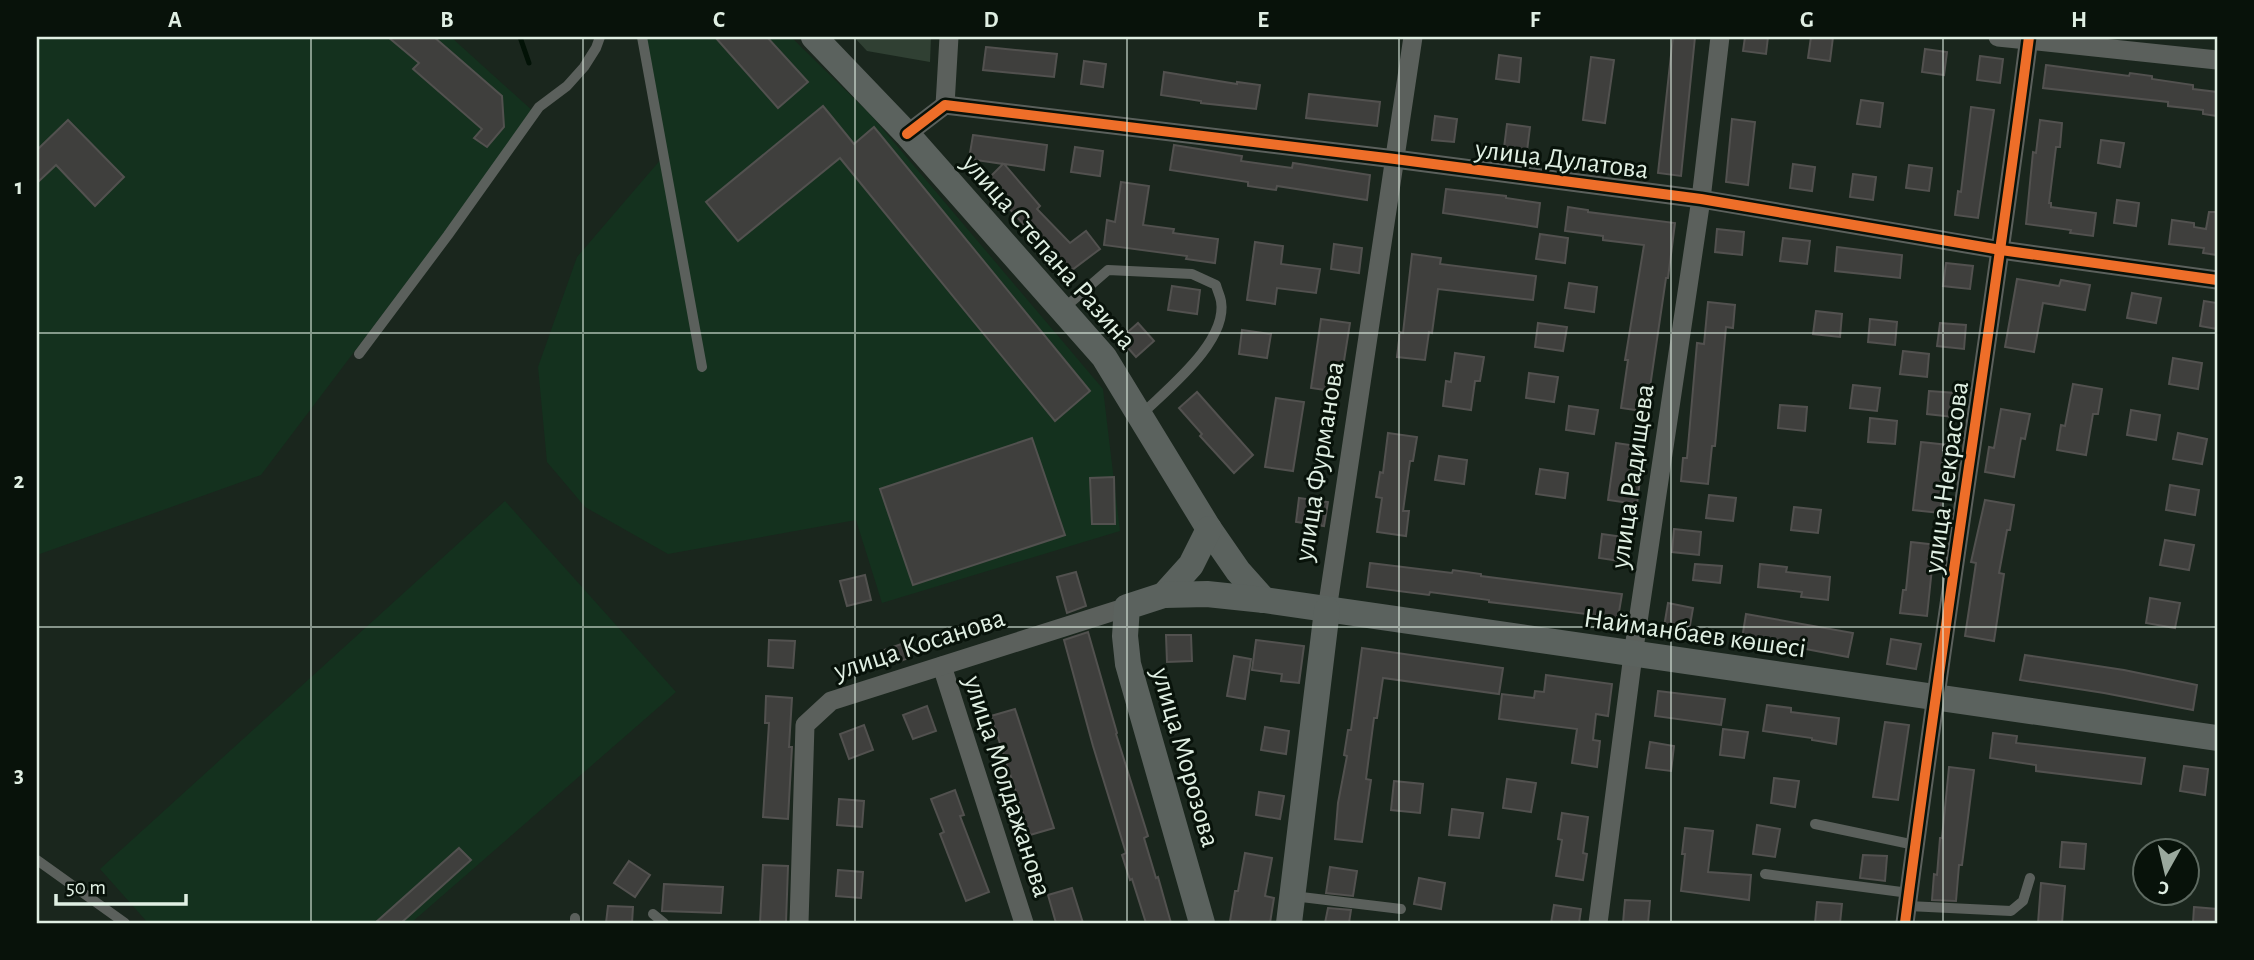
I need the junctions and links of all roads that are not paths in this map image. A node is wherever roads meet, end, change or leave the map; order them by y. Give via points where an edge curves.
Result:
1 (600, 37) edge
2 (642, 37) edge
3 (814, 37) edge
4 (949, 37) edge
5 (1413, 37) edge
6 (1720, 37) edge
7 (1998, 37) edge
8 (2029, 39) edge
9 (2217, 60) edge
10 (946, 105) junction
11 (907, 134) junction
12 (1395, 159) junction
13 (1701, 199) junction
14 (2001, 250) junction
15 (2217, 280) edge
16 (1062, 309) junction
17 (359, 354) dead end
18 (702, 367) dead end
19 (1140, 416) junction
20 (1209, 529) junction
21 (1164, 595) junction
22 (1264, 600) junction
23 (1127, 607) junction
24 (1327, 610) junction
25 (1633, 654) junction
26 (942, 666) junction
27 (1935, 698) junction
28 (2217, 738) edge
29 (1815, 824) dead end
30 (1916, 845) junction
31 (37, 860) edge
32 (1765, 874) dead end
33 (2030, 877) dead end
34 (1293, 896) junction
35 (1907, 907) edge
36 (1401, 909) dead end
37 (653, 914) dead end
38 (125, 923) edge
39 (664, 923) edge
40 (799, 923) edge
41 (1024, 923) edge
42 (1202, 923) edge
43 (1289, 923) edge
44 (1598, 923) edge

1 - 17 lane via 584,67 539,107
2 - 18 lane
3 - 11 main road, улица Степана Разина
4 - 10 street
5 - 12 street, улица Фурманова
6 - 13 street, улица Радищева
7 - 8 street
8 - 9 street
8 - 14 street, улица Некрасова
10 - 11 street
10 - 12 street, улица Дулатова
11 - 16 main road, улица Степана Разина
12 - 13 street, улица Дулатова
12 - 24 street, улица Фурманова
13 - 14 street, улица Дулатова
13 - 25 street, улица Радищева
14 - 15 street, улица Дулатова
14 - 27 street, улица Некрасова
16 - 19 main road, улица Степана Разина via 1104,357
16 - 19 lane via 1108,270 1192,274 1216,285 1220,320 1206,350
19 - 20 main road, улица Степана Разина
20 - 21 main road via 1191,565
20 - 22 main road, улица Степана Разина
21 - 22 main road, Найманбаев көшесі
21 - 23 main road
22 - 24 main road, Найманбаев көшесі
23 - 26 street, улица Косанова
23 - 42 main road, улица Морозова via 1128,664
24 - 25 main road, Найманбаев көшесі
24 - 34 main road, улица Фурманова
25 - 27 main road, Найманбаев көшесі
25 - 44 street, улица Радищева
26 - 40 street, улица Косанова via 831,701 805,725
26 - 41 street, улица Молдажанова
27 - 28 main road, Найманбаев көшесі
27 - 30 street, улица Некрасова
29 - 30 lane
30 - 35 street, улица Некрасова
31 - 38 lane
32 - 35 lane
33 - 35 lane via 2023,901 2011,911
34 - 36 lane
34 - 43 main road, улица Фурманова
37 - 39 lane

